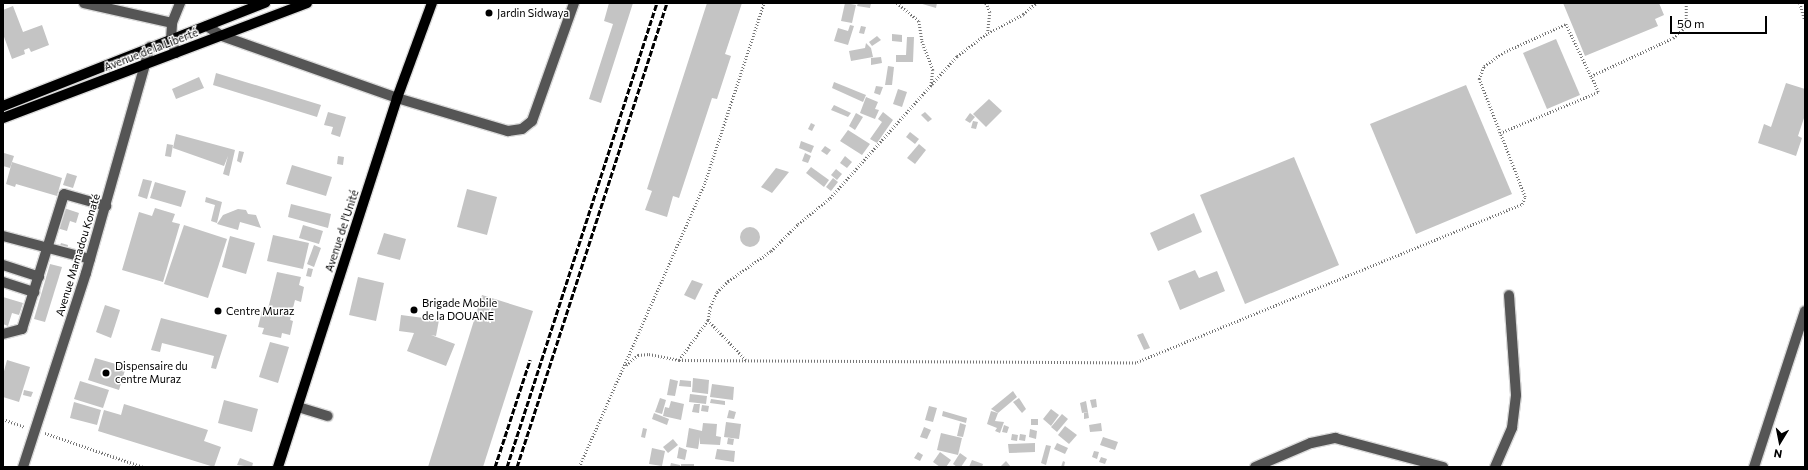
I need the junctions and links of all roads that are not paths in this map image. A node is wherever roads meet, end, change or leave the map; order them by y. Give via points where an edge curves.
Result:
1 (84, 3) edge
2 (180, 3) edge
3 (265, 3) edge
4 (307, 3) edge
5 (432, 3) edge
6 (574, 3) edge
7 (172, 24) junction
8 (207, 26) junction
9 (222, 36) junction
10 (171, 39) junction
11 (150, 47) junction
12 (176, 53) junction
13 (146, 64) junction
14 (397, 98) junction
15 (3, 106) edge
16 (3, 118) edge
17 (106, 206) junction
18 (3, 236) edge
19 (48, 248) junction
20 (90, 259) junction
21 (3, 265) edge
22 (39, 277) junction
23 (3, 282) edge
24 (34, 292) junction
25 (1509, 295) dead end
26 (1805, 311) edge
27 (3, 334) edge
28 (298, 407) junction
29 (328, 416) dead end
30 (23, 467) edge
31 (278, 467) edge
32 (1255, 467) edge
33 (1443, 467) edge
34 (1495, 467) edge
35 (1754, 467) edge

1 - 7 street
2 - 7 street
3 - 8 main road, Avenue de la Liberté
4 - 9 main road, Avenue de la Liberté
5 - 14 main road, Avenue de l'Unité
6 - 14 street via 532,121 522,129 494,129
7 - 10 street
8 - 9 street
8 - 10 main road, Avenue de la Liberté
9 - 12 main road, Avenue de la Liberté
9 - 14 street
10 - 11 main road, Avenue de la Liberté
10 - 12 street
11 - 13 street, Avenue Mamadou Konaté
11 - 15 main road, Avenue de la Liberté
12 - 13 main road, Avenue de la Liberté
13 - 16 main road, Avenue de la Liberté
13 - 17 street, Avenue Mamadou Konaté
14 - 28 main road, Avenue de l'Unité
17 - 19 street via 64,194
17 - 20 street, Avenue Mamadou Konaté
18 - 19 street
19 - 20 street
19 - 22 street
20 - 30 street, Avenue Mamadou Konaté
21 - 22 street
22 - 24 street
23 - 24 street
24 - 27 street via 22,329
25 - 34 street via 1516,395 1512,428
26 - 35 street
28 - 29 street
28 - 31 main road, Avenue de l'Unité
32 - 33 street via 1311,442 1335,438

